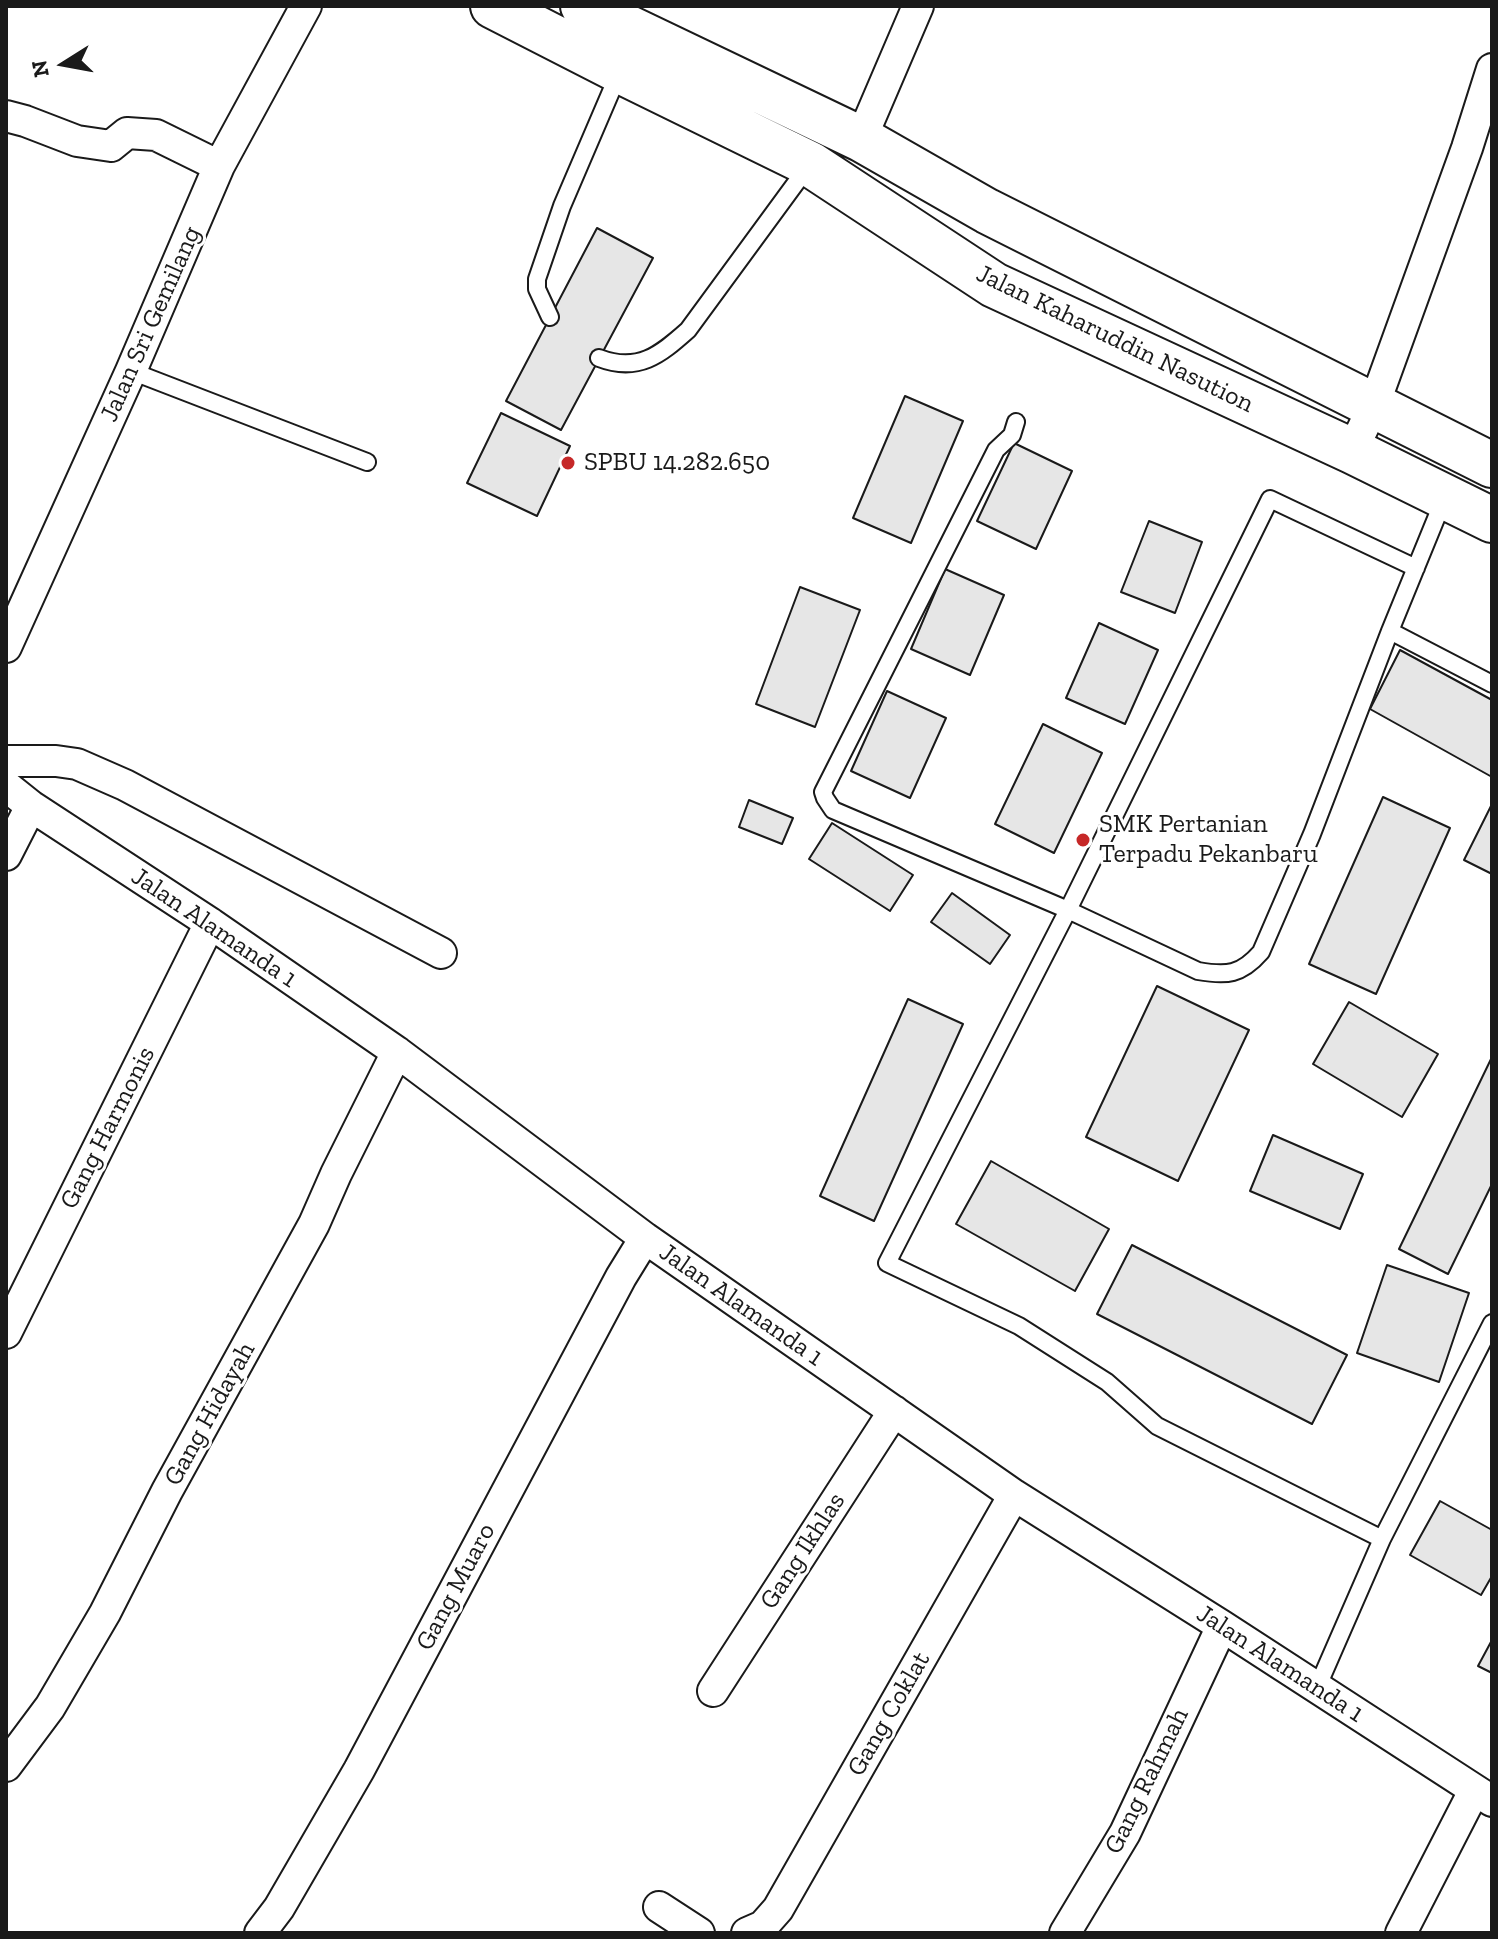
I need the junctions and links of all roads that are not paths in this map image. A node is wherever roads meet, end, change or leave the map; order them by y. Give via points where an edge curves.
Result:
1 (306, 6) edge
2 (493, 6) edge
3 (583, 6) edge
4 (918, 6) edge
5 (1492, 69) edge
6 (620, 71) junction
7 (6, 116) edge
8 (861, 139) junction
9 (810, 164) junction
10 (219, 166) junction
11 (550, 317) dead end
12 (599, 358) dead end
13 (131, 371) junction
14 (1374, 405) junction
15 (1016, 422) dead end
16 (1352, 451) junction
17 (367, 462) dead end
18 (1492, 465) edge
19 (1445, 496) junction
20 (1492, 520) edge
21 (1416, 568) junction
22 (1390, 631) junction
23 (6, 647) edge
24 (1492, 684) edge
25 (6, 761) edge
26 (6, 786) edge
27 (31, 806) junction
28 (6, 855) edge
29 (1068, 910) junction
30 (210, 923) junction
31 (441, 953) dead end
32 (397, 1052) junction
33 (645, 1238) junction
34 (1492, 1323) edge
35 (6, 1333) edge
36 (894, 1411) junction
37 (1014, 1495) junction
38 (1382, 1539) junction
39 (1222, 1626) junction
40 (1317, 1688) junction
41 (713, 1691) dead end
42 (6, 1766) edge
43 (1483, 1796) edge
44 (659, 1907) dead end
45 (754, 1931) edge
46 (260, 1933) edge
47 (699, 1933) edge
48 (1065, 1933) edge
49 (1401, 1933) edge

1 - 10 street, Jalan Sri Gemilang
2 - 6 highway, Jalan Kaharuddin Nasution
3 - 8 highway
4 - 8 street
5 - 14 street
6 - 9 highway, Jalan Kaharuddin Nasution
6 - 11 lane via 537,279
7 - 10 street via 77,141 111,146 127,133 156,135
8 - 14 highway via 987,211
9 - 12 lane via 688,330 664,351 636,364
9 - 16 highway, Jalan Kaharuddin Nasution via 994,285
10 - 13 street, Jalan Sri Gemilang
13 - 17 lane
13 - 23 street, Jalan Sri Gemilang
14 - 16 street
14 - 18 highway
15 - 29 lane via 1012,435 996,450 823,792 833,810
16 - 19 highway, Jalan Kaharuddin Nasution
19 - 20 highway, Jalan Kaharuddin Nasution
19 - 21 lane
21 - 22 lane
21 - 29 lane via 1270,499
22 - 24 lane
22 - 29 lane via 1312,834 1261,952 1249,967 1215,974 1198,971
25 - 31 street via 77,764 125,785
26 - 27 street, Jalan Alamanda 1
27 - 28 street
27 - 30 street, Jalan Alamanda 1
29 - 38 lane via 887,1263 1019,1326 1107,1382 1157,1426
30 - 32 street, Jalan Alamanda 1
30 - 35 street, Gang Harmonis
32 - 33 street, Jalan Alamanda 1
32 - 42 street, Gang Hidayah via 314,1224 105,1613 50,1707
33 - 36 street, Jalan Alamanda 1
33 - 46 street, Gang Muaro via 359,1770
34 - 38 lane
36 - 37 street, Jalan Alamanda 1
36 - 41 street, Gang Ikhlas
37 - 39 street, Jalan Alamanda 1
37 - 45 street, Gang Coklat via 778,1909
38 - 40 lane
39 - 40 street, Jalan Alamanda 1
39 - 48 street, Gang Rahmah via 1125,1833
40 - 43 street, Jalan Alamanda 1
43 - 49 street
44 - 47 street

